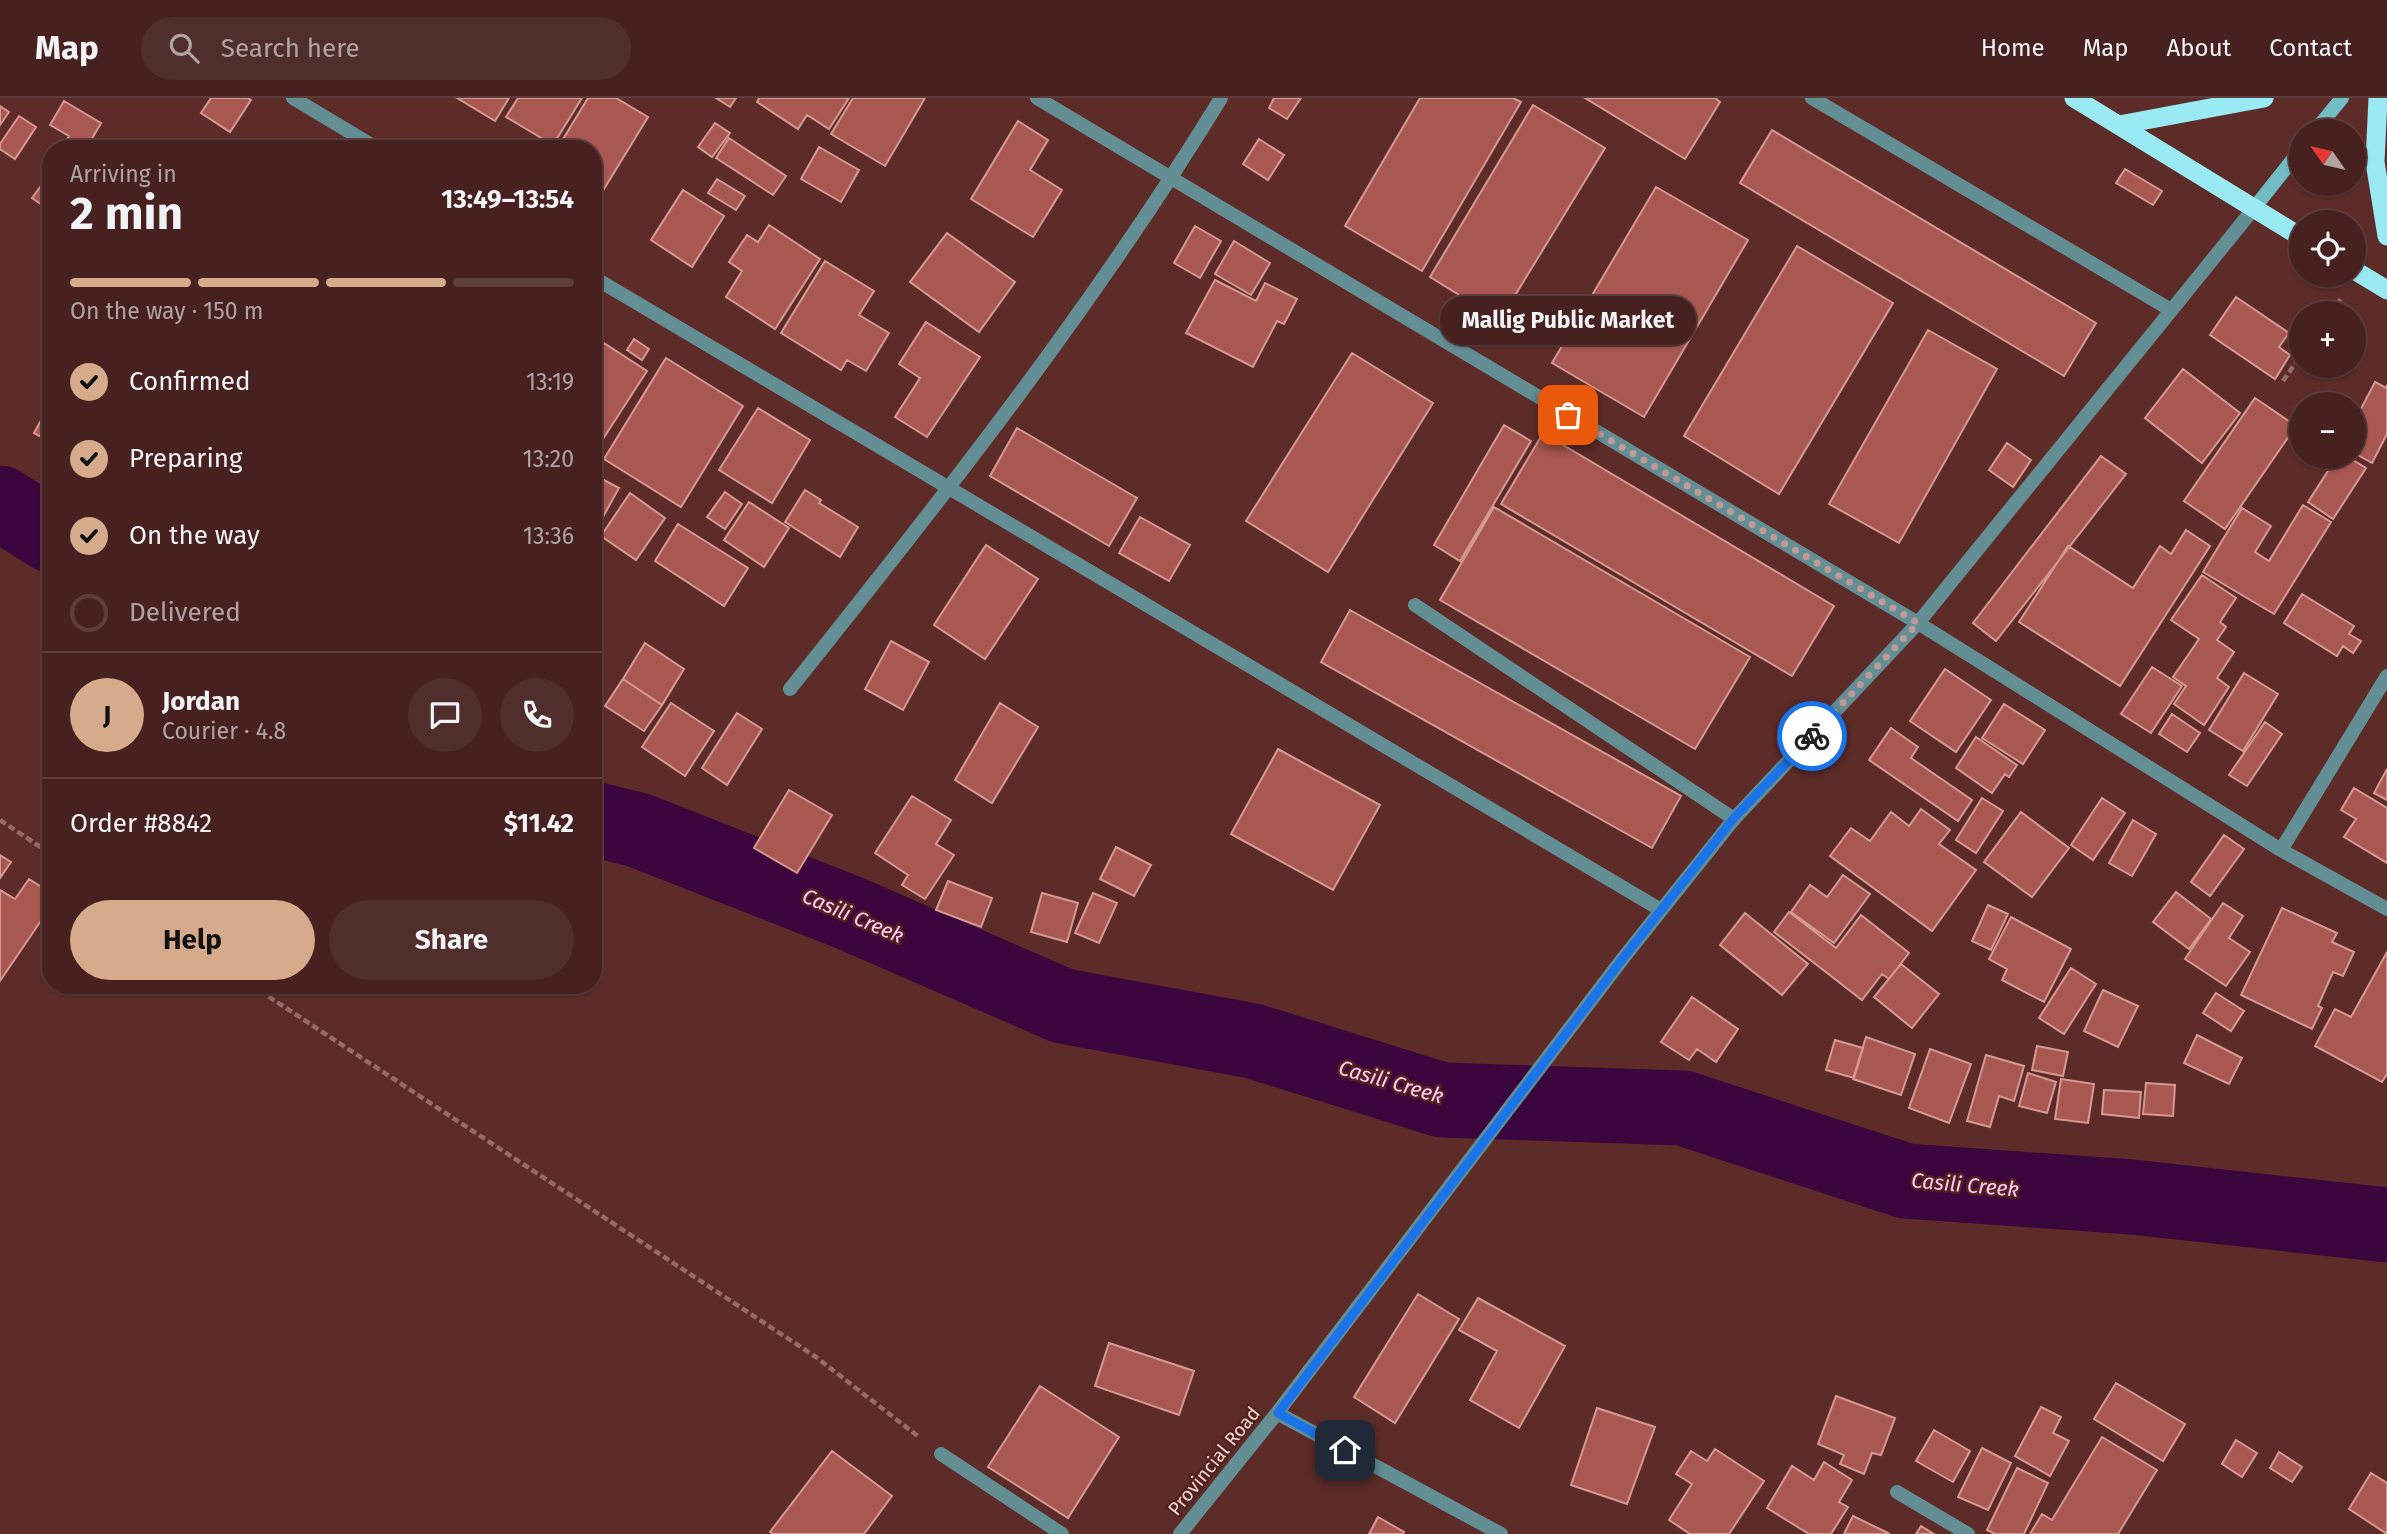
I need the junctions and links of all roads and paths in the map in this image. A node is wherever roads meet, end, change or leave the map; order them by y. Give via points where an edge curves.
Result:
1 (293, 98) edge
2 (1037, 98) edge
3 (1221, 98) edge
4 (1812, 98) edge
5 (2074, 98) edge
6 (2264, 98) edge
7 (2342, 98) edge
8 (2378, 98) edge
9 (2325, 119) edge
10 (2119, 125) junction
11 (363, 140) edge
12 (2289, 164) edge
13 (1171, 179) junction
14 (2255, 207) junction
15 (2289, 229) edge
16 (2387, 236) edge
17 (2366, 277) edge
18 (602, 282) edge
19 (2387, 290) edge
20 (2171, 310) junction
21 (2289, 372) edge
22 (2283, 381) dead end
23 (951, 488) junction
24 (1415, 605) dead end
25 (1918, 623) junction
26 (2387, 676) edge
27 (790, 689) dead end
28 (1734, 818) junction
29 (0, 820) edge
30 (42, 848) edge
31 (2281, 850) junction
32 (1661, 909) junction
33 (2387, 909) edge
34 (265, 994) edge
35 (1278, 1413) junction
36 (941, 1454) joint
37 (1897, 1492) dead end
38 (1062, 1534) edge
39 (1180, 1534) edge
40 (1501, 1534) edge
41 (1968, 1534) edge

1 - 11 street
2 - 13 street
3 - 13 street
4 - 20 street
5 - 10 highway
6 - 10 highway
7 - 9 main road
8 - 16 highway via 2375,162
10 - 14 highway
12 - 14 main road
13 - 23 street
13 - 25 street
14 - 15 highway
14 - 20 street
17 - 19 highway
18 - 23 street
20 - 25 street
21 - 22 path
23 - 27 street
23 - 32 street
24 - 28 street
25 - 28 street
25 - 31 street
26 - 31 street
28 - 32 street
29 - 30 path
31 - 33 street
32 - 35 street
34 - 36 path via 816,1357
35 - 39 street, Provincial Road
35 - 40 street, Provincial Road
36 - 38 street
37 - 41 street

